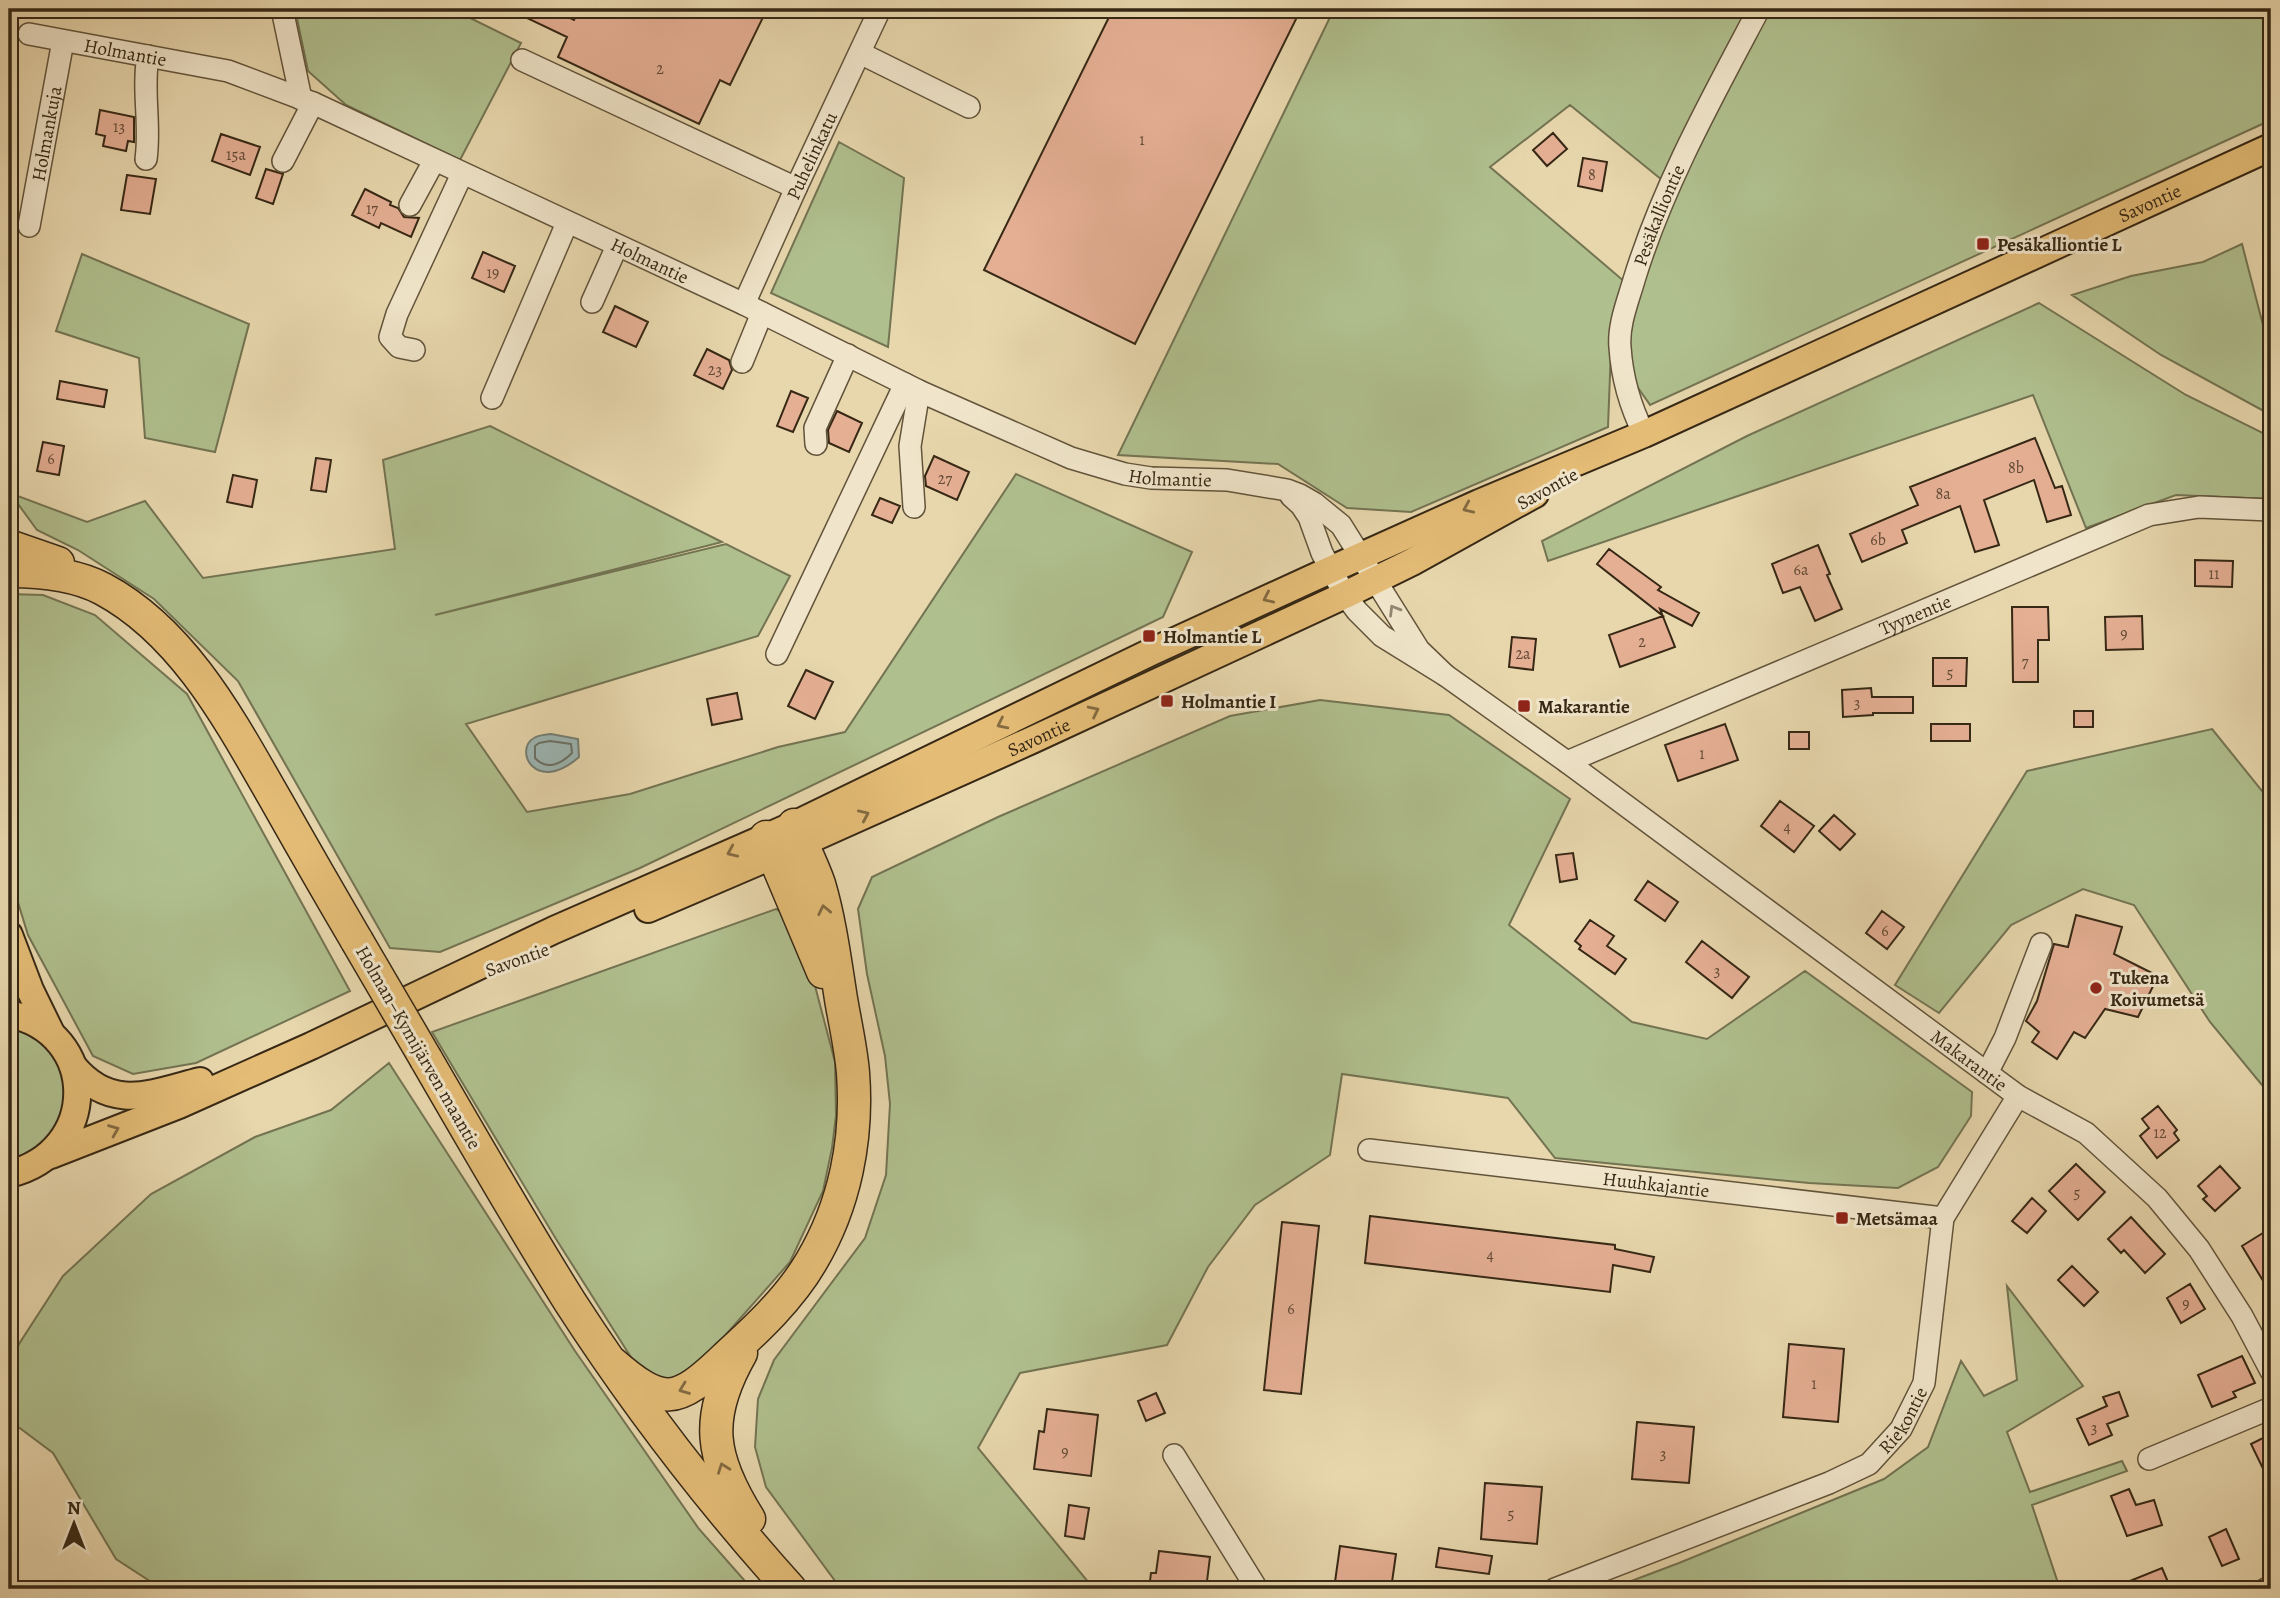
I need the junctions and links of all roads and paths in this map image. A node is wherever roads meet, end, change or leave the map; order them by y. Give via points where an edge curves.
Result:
1 (282, 9) edge
2 (880, 9) edge
3 (1759, 9) edge
4 (29, 34) dead end
5 (64, 41) junction
6 (137, 50) junction
7 (860, 53) junction
8 (522, 60) dead end
9 (307, 101) junction
10 (970, 107) dead end
11 (2271, 147) edge
12 (146, 159) dead end
13 (283, 161) dead end
14 (434, 161) junction
15 (462, 174) junction
16 (796, 188) junction
17 (410, 205) dead end
18 (567, 223) junction
19 (29, 226) dead end
20 (617, 246) junction
21 (592, 302) dead end
22 (753, 309) junction
23 (414, 351) dead end
24 (848, 355) junction
25 (742, 362) dead end
26 (912, 387) junction
27 (492, 398) dead end
28 (1644, 434) junction
29 (816, 444) dead end
30 (1266, 487) junction
31 (914, 507) dead end
32 (2271, 510) edge
33 (9, 546) edge
34 (1361, 556) junction
35 (1330, 569) junction
36 (9, 570) edge
37 (1376, 580) junction
38 (101, 588) junction
39 (1345, 595) junction
40 (777, 654) dead end
41 (1445, 675) junction
42 (1567, 762) junction
43 (784, 840) junction
44 (9, 935) edge
45 (2041, 943) dead end
46 (9, 1014) edge
47 (51, 1033) junction
48 (273, 1062) junction
49 (73, 1066) junction
50 (1987, 1073) junction
51 (2018, 1096) junction
52 (1369, 1150) dead end
53 (51, 1155) junction
54 (14, 1178) edge
55 (1943, 1218) junction
56 (754, 1331) junction
57 (611, 1362) junction
58 (2271, 1371) edge
59 (2271, 1408) edge
60 (1174, 1455) dead end
61 (2149, 1459) dead end
62 (2271, 1587) edge
63 (790, 1589) edge
64 (796, 1589) edge
65 (1257, 1589) edge
66 (1555, 1589) edge
67 (2266, 1589) edge

1 - 9 street
2 - 7 street, Puhelinkatu
3 - 28 street, Pesäkalliontie via 1646,240 1624,313 1619,345 1625,390
4 - 5 street, Holmantie
5 - 6 street, Holmantie
5 - 19 street, Holmankuja
6 - 9 street, Holmantie via 228,71
6 - 12 street via 144,78
7 - 10 street
7 - 16 street, Puhelinkatu
8 - 16 street
9 - 13 street
9 - 14 street, Holmantie
11 - 28 main road, Savontie
14 - 15 street, Holmantie
14 - 17 street
15 - 18 street, Holmantie
15 - 23 street via 401,303 390,337 399,347
16 - 22 street, Puhelinkatu
18 - 20 street, Holmantie
18 - 27 street
20 - 21 street
20 - 22 street, Holmantie
22 - 24 street, Holmantie
22 - 25 street, Puhelinkatu
24 - 26 street, Holmantie
24 - 29 street via 815,428
26 - 30 street, Holmantie via 1098,468 1151,478
26 - 31 street
26 - 40 street
28 -> 34 main road, Savontie
28 - 37 main road, Savontie
30 - 34 street, Holmantie via 1287,490 1314,503 1341,525
30 - 35 street, Holmantie via 1283,491 1301,505
32 - 42 street, Tyynentie via 2199,507 2149,515
33 - 38 highway via 51,559
34 - 35 main road, Savontie
34 - 37 street, Holmantie
35 - 39 street, Makarantie
35 -> 43 main road, Savontie via 1151,652
36 - 38 highway, Holman–Kymijärven maantie via 73,578
37 - 39 main road, Savontie
41 -> 37 street, Makarantie via 1419,650
38 - 57 highway, Holman–Kymijärven maantie, bridge via 161,633 185,659 240,738 522,1222
39 - 41 street, Makarantie via 1382,636
43 -> 39 main road, Savontie via 1032,740
41 - 42 street, Makarantie
42 - 50 street, Makarantie
43 - 48 main road, Savontie via 554,930
43 - 56 highway via 846,1025 854,1116 842,1194 810,1264
44 - 47 main road
45 - 50 street
46 - 47 main road
47 - 49 main road
48 - 49 main road, Savontie via 160,1091 125,1095 95,1088
53 -> 48 main road, Savontie
49 - 53 main road via 77,1108 64,1140
50 - 51 street, Makarantie
51 - 55 street, Riekontie
51 - 58 street, Makarantie via 2085,1133 2157,1198 2199,1249
52 - 55 street, Huuhkajantie
53 - 54 main road, Savontie
55 - 66 street, Riekontie via 1924,1383 1901,1429 1869,1464
56 -> 57 highway via 694,1386 678,1393 650,1392
64 -> 56 highway via 737,1501 718,1453 716,1413 722,1391
57 - 63 highway, Holman–Kymijärven maantie via 725,1513
59 - 61 street
60 - 65 street
62 - 67 street

